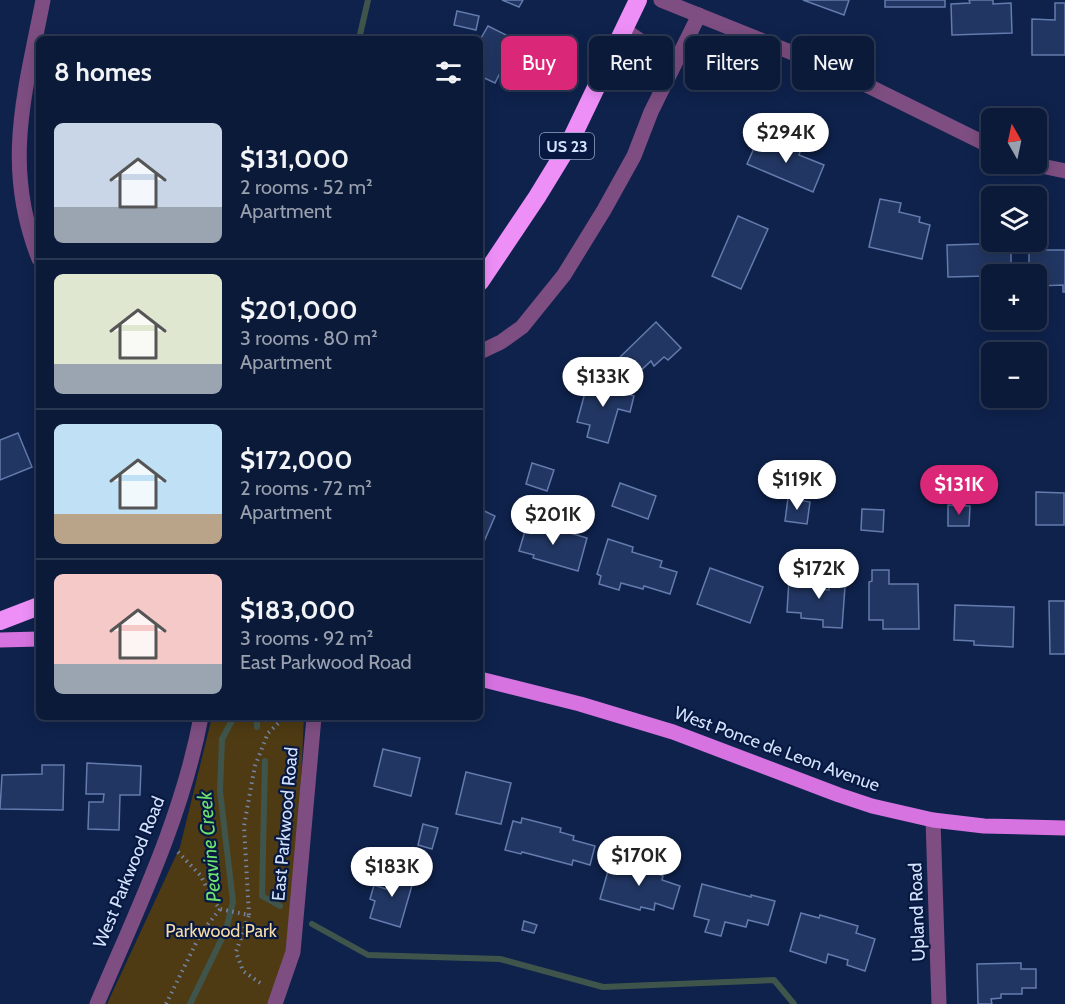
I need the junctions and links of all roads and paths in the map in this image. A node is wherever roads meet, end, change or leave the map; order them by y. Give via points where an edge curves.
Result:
1 (43, 0) edge
2 (638, 0) edge
3 (661, 0) edge
4 (699, 15) junction
5 (623, 29) junction
6 (633, 36) edge
7 (673, 66) edge
8 (661, 90) edge
9 (981, 142) edge
10 (1047, 167) edge
11 (1065, 171) edge
12 (36, 249) edge
13 (483, 278) edge
14 (483, 351) edge
15 (36, 607) edge
16 (0, 621) edge
17 (36, 639) edge
18 (0, 640) edge
19 (483, 680) edge
20 (200, 720) edge
21 (282, 720) edge
22 (314, 720) edge
23 (933, 820) junction
24 (1065, 828) edge
25 (166, 842) junction
26 (220, 909) junction
27 (249, 915) junction
28 (277, 998) edge
29 (97, 1004) edge
30 (166, 1004) edge
31 (939, 1004) edge

1 - 12 street via 18,137 22,201
2 - 5 highway, US 23
3 - 4 street
4 - 7 street
4 - 9 street via 840,72
5 - 6 street
5 - 13 highway, US 23 via 567,148
8 - 14 street via 634,156 564,275 522,327
10 - 11 street
15 - 16 highway
17 - 18 main road
19 - 23 main road, West Ponce de Leon Avenue via 616,715 692,739 838,795
20 - 25 street, West Parkwood Road
21 - 27 path via 268,733 255,765 244,826
22 - 28 street, East Parkwood Road via 292,952
23 - 24 main road, West Ponce de Leon Avenue
23 - 31 street, Upland Road
25 - 26 path via 201,876
25 - 29 street, West Parkwood Road
26 - 27 path
26 - 30 path via 201,933
27 - 28 path via 236,952 243,971

